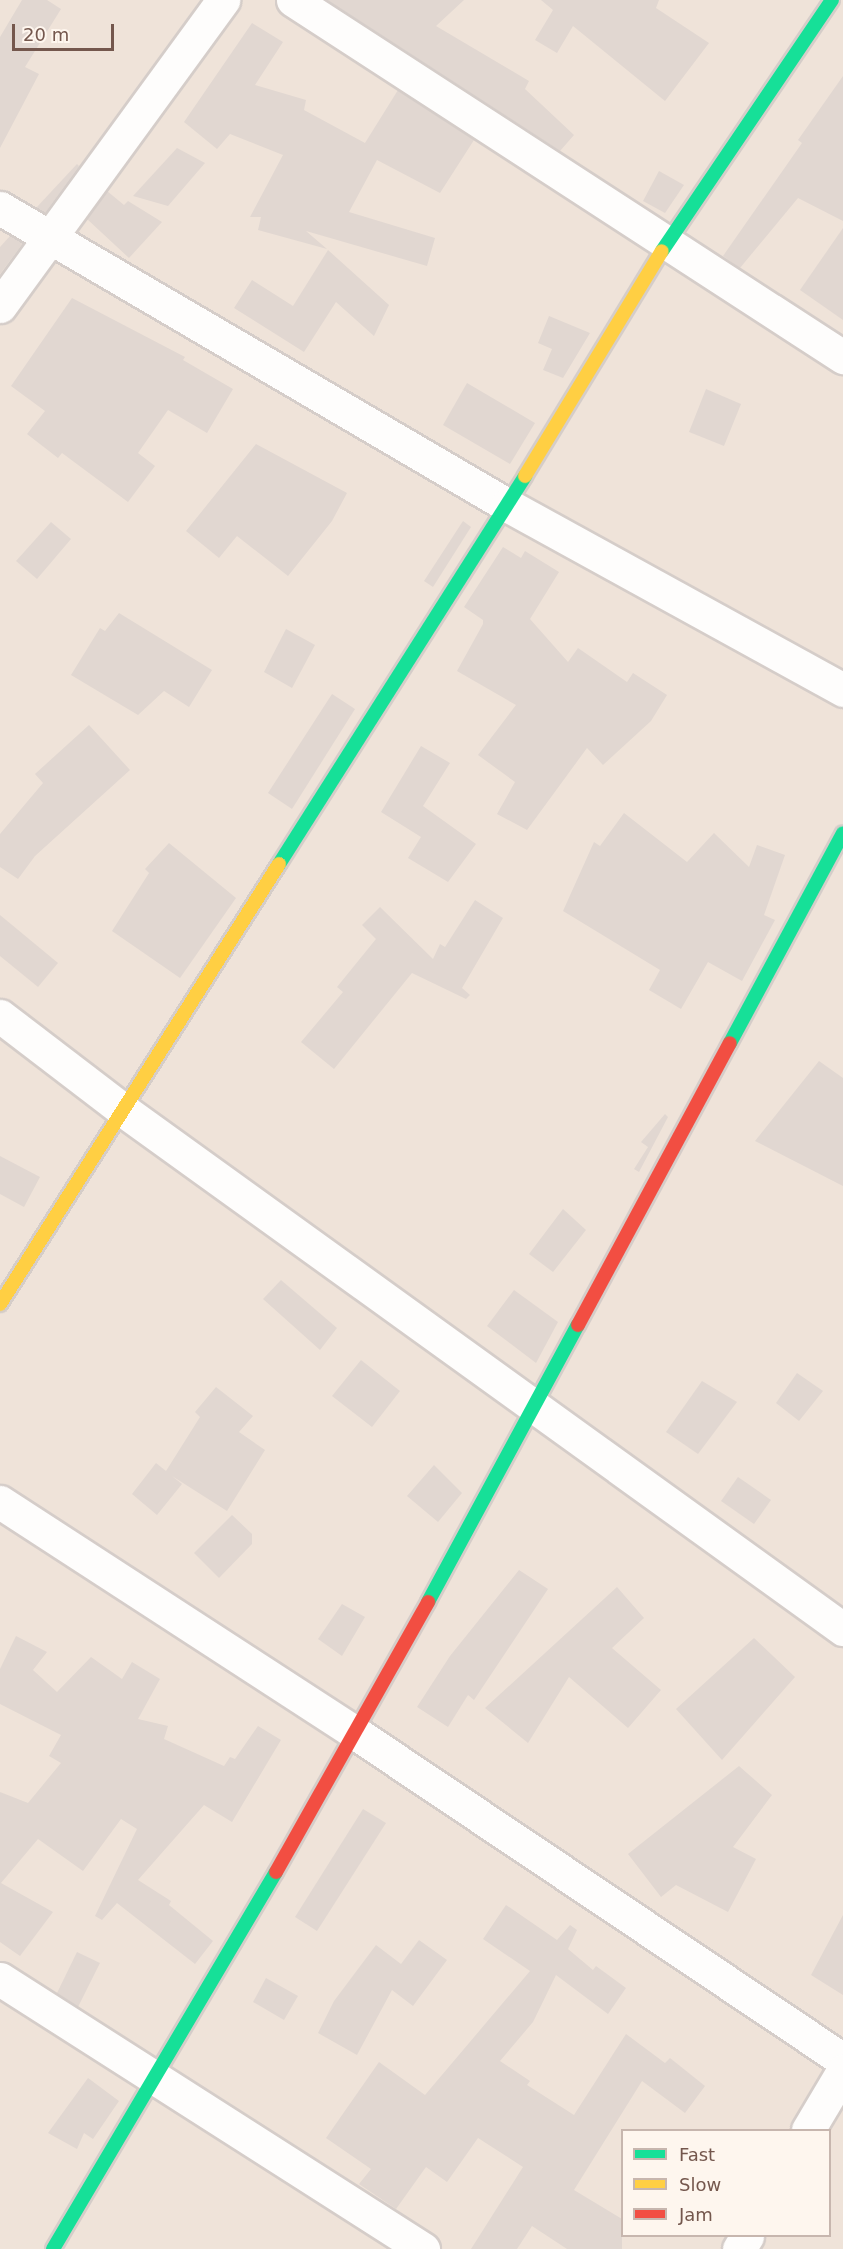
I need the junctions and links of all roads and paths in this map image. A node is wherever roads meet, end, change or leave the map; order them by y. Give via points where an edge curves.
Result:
1 (222, 0) edge
2 (293, 0) edge
3 (832, 0) edge
4 (0, 208) edge
5 (50, 236) junction
6 (666, 245) junction
7 (0, 306) edge
8 (843, 357) edge
9 (507, 505) junction
10 (843, 690) edge
11 (843, 833) edge
12 (0, 1016) edge
13 (123, 1110) junction
14 (0, 1304) edge
15 (536, 1408) junction
16 (0, 1502) edge
17 (843, 1629) edge
18 (357, 1734) junction
19 (0, 1979) edge
20 (843, 2060) edge
21 (843, 2071) edge
22 (156, 2076) junction
23 (809, 2129) edge
24 (52, 2249) edge
25 (423, 2249) edge

1 - 5 street
2 - 6 street
3 - 6 street
4 - 5 street
5 - 7 street
5 - 9 street
6 - 8 street
6 - 9 street
9 - 10 street
9 - 13 street
11 - 15 street
12 - 13 street
13 - 14 street
13 - 15 street
15 - 17 street
15 - 18 street
16 - 18 street
18 - 20 street
18 - 22 street
19 - 22 street
21 - 23 street
22 - 24 street
22 - 25 street

